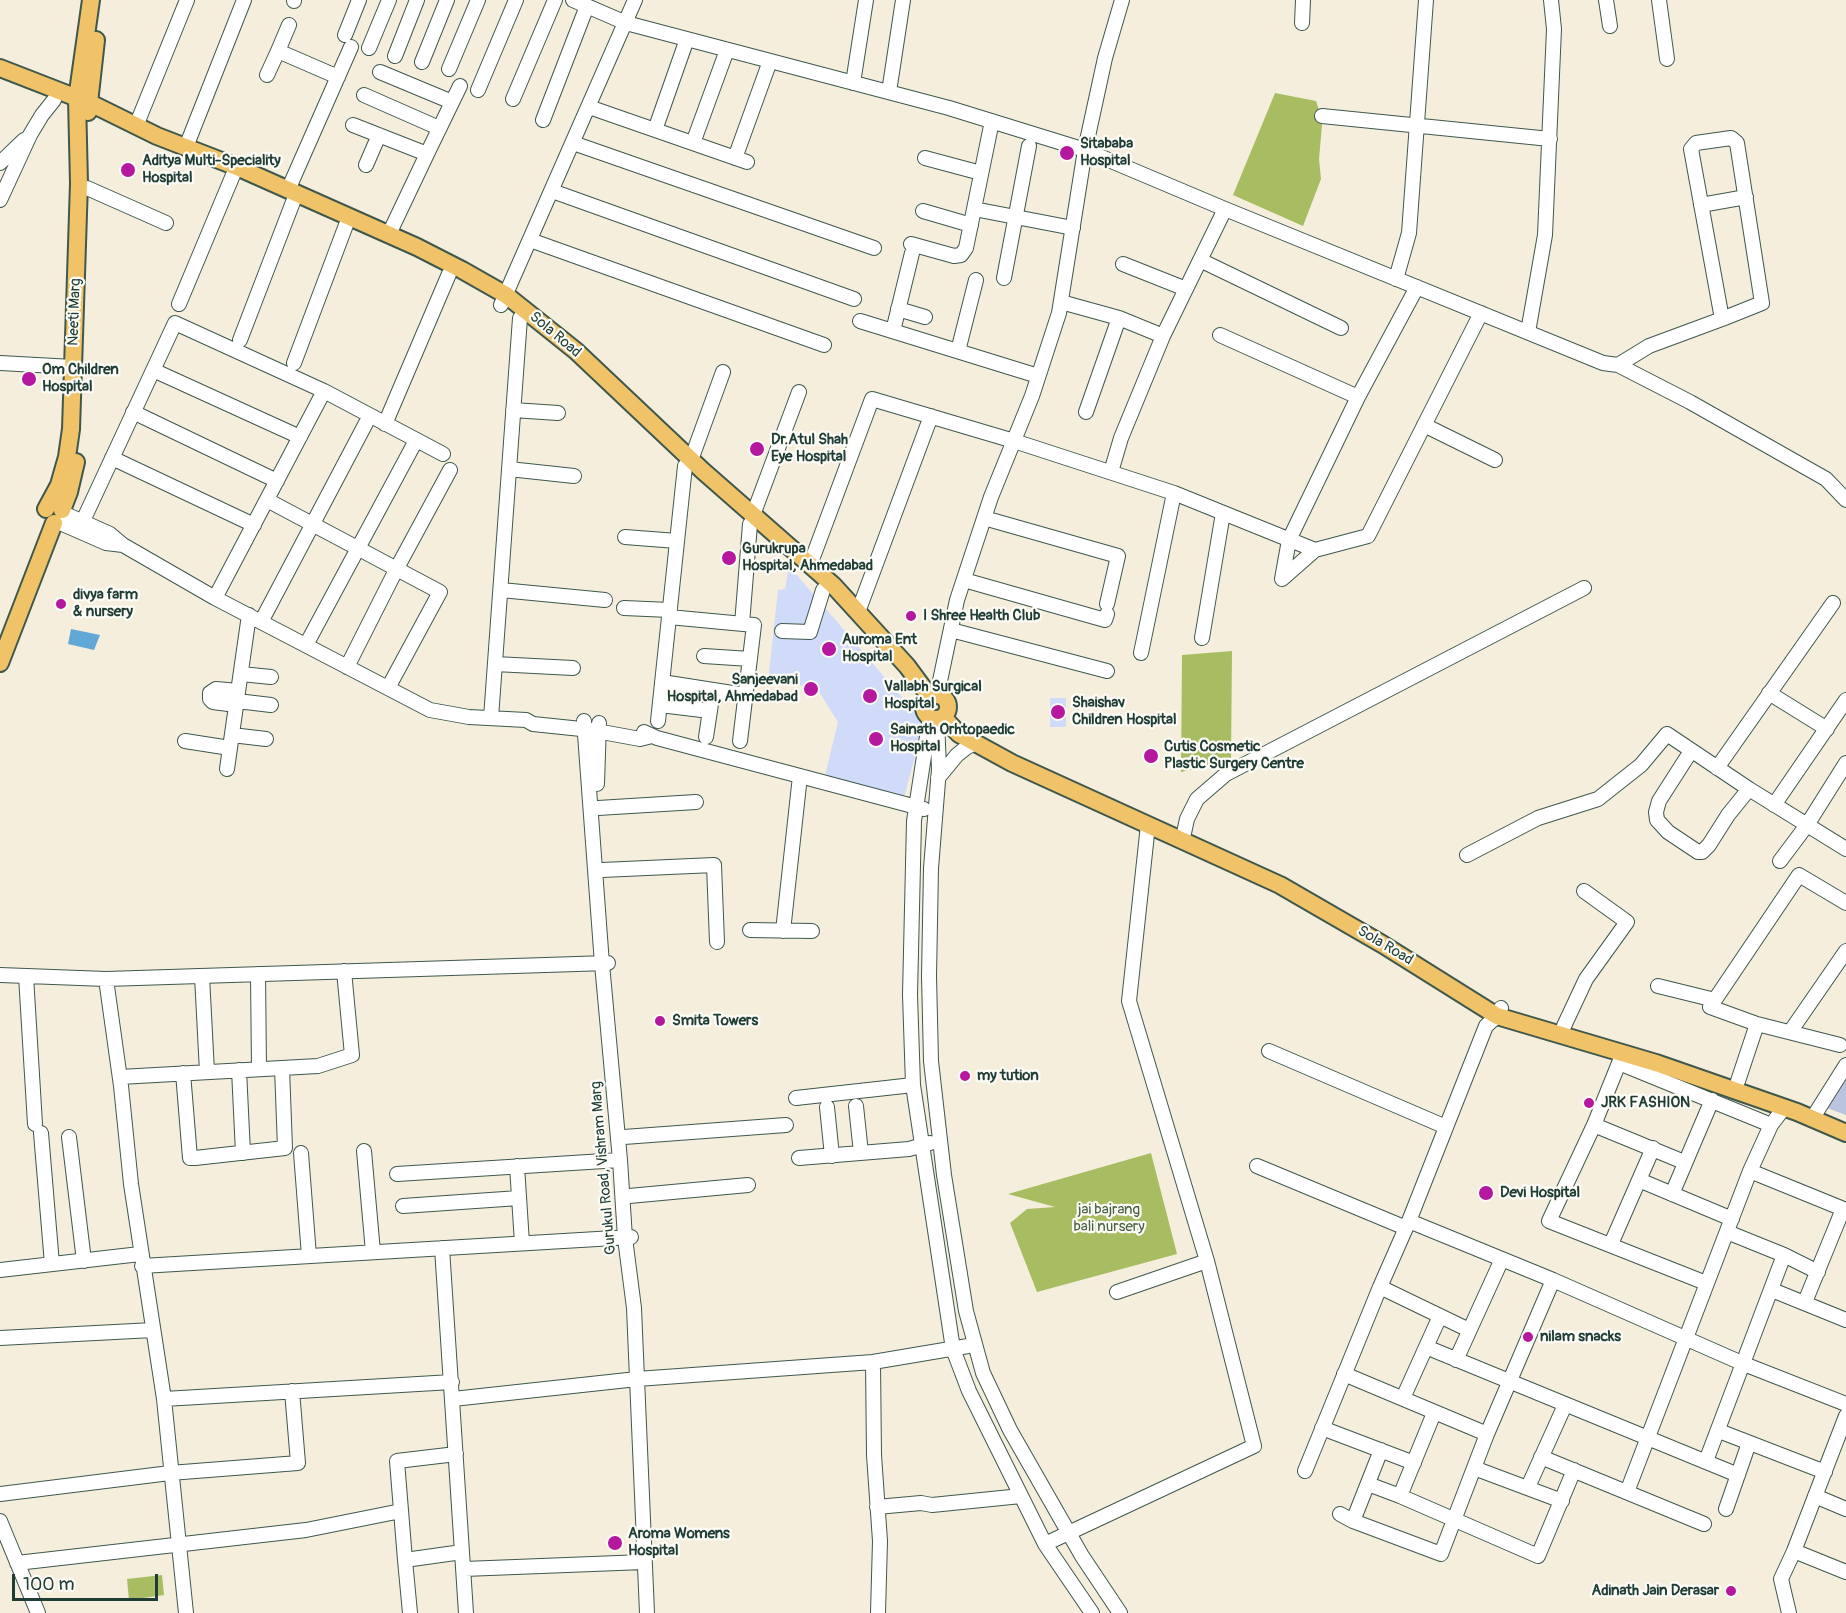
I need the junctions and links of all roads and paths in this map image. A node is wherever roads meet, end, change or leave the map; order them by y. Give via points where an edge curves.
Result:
1 (91, 0) edge
2 (101, 0) edge
3 (187, 0) edge
4 (243, 0) edge
5 (358, 0) edge
6 (389, 0) edge
7 (417, 0) edge
8 (447, 0) edge
9 (478, 0) edge
10 (516, 0) edge
11 (555, 0) edge
12 (573, 0) edge
13 (635, 0) edge
14 (866, 0) edge
15 (903, 0) edge
16 (1122, 0) edge
17 (1303, 0) edge
18 (1426, 0) edge
19 (1551, 0) edge
20 (1606, 0) edge
21 (1659, 0) edge
22 (592, 5) edge
23 (626, 23) junction
24 (1302, 23) dead end
25 (289, 25) dead end
26 (1610, 26) dead end
27 (687, 39) junction
28 (369, 48) dead end
29 (727, 50) junction
30 (278, 51) junction
31 (395, 56) dead end
32 (1667, 59) dead end
33 (770, 61) junction
34 (422, 62) dead end
35 (0, 68) edge
36 (449, 69) dead end
37 (380, 72) dead end
38 (267, 75) dead end
39 (0, 77) edge
40 (338, 77) junction
41 (853, 83) junction
42 (460, 86) dead end
43 (478, 90) dead end
44 (889, 92) junction
45 (364, 94) dead end
46 (513, 99) dead end
47 (54, 100) junction
48 (452, 102) junction
49 (83, 107) junction
50 (589, 107) junction
51 (1322, 116) dead end
52 (543, 120) dead end
53 (992, 121) junction
54 (353, 124) dead end
55 (136, 126) junction
56 (1418, 126) junction
57 (439, 128) junction
58 (655, 130) junction
59 (30, 135) junction
60 (379, 135) junction
61 (1550, 139) junction
62 (573, 143) junction
63 (693, 143) junction
64 (1029, 146) dead end
65 (186, 147) junction
66 (1085, 150) junction
67 (427, 154) junction
68 (925, 158) dead end
69 (0, 163) edge
70 (366, 165) dead end
71 (981, 173) junction
72 (233, 175) junction
73 (87, 189) junction
74 (552, 191) junction
75 (291, 196) junction
76 (1746, 197) junction
77 (0, 200) edge
78 (1701, 205) junction
79 (974, 209) junction
80 (1225, 209) junction
81 (923, 211) dead end
82 (1015, 218) junction
83 (166, 223) dead end
84 (346, 225) junction
85 (971, 225) junction
86 (1073, 228) junction
87 (389, 234) junction
88 (530, 240) junction
89 (874, 248) dead end
90 (1200, 260) junction
91 (1123, 264) dead end
92 (449, 274) junction
93 (1004, 278) dead end
94 (1396, 279) junction
95 (976, 280) dead end
96 (1417, 288) junction
97 (1185, 289) junction
98 (854, 298) dead end
99 (504, 300) junction
100 (1061, 302) junction
101 (179, 304) dead end
102 (898, 309) junction
103 (1481, 313) junction
104 (925, 317) dead end
105 (520, 318) junction
106 (1119, 318) junction
107 (1722, 319) junction
108 (860, 321) dead end
109 (1341, 328) dead end
110 (893, 331) junction
111 (1528, 332) junction
112 (1220, 335) dead end
113 (1162, 336) junction
114 (240, 340) dead end
115 (824, 345) dead end
116 (958, 351) junction
117 (0, 363) edge
118 (294, 363) dead end
119 (1618, 365) junction
120 (73, 368) junction
121 (153, 370) junction
122 (723, 372) dead end
123 (1038, 376) junction
124 (324, 391) junction
125 (799, 392) dead end
126 (1358, 397) junction
127 (513, 410) junction
128 (133, 412) junction
129 (558, 412) dead end
130 (1086, 412) dead end
131 (931, 416) junction
132 (366, 423) dead end
133 (385, 424) junction
134 (1424, 425) junction
135 (300, 437) junction
136 (1014, 441) junction
137 (413, 446) dead end
138 (443, 454) dead end
139 (112, 458) junction
140 (1495, 460) dead end
141 (688, 463) junction
142 (509, 469) junction
143 (450, 470) dead end
144 (1111, 472) junction
145 (574, 476) dead end
146 (277, 481) junction
147 (1174, 493) junction
148 (267, 500) junction
149 (1846, 500) edge
150 (1223, 513) junction
151 (55, 515) junction
152 (984, 518) junction
153 (751, 519) junction
154 (82, 523) junction
155 (312, 523) junction
156 (254, 525) junction
157 (625, 537) dead end
158 (1289, 540) junction
159 (677, 541) junction
160 (123, 545) junction
161 (357, 546) junction
162 (1315, 550) junction
163 (810, 565) junction
164 (397, 568) junction
165 (964, 580) junction
166 (1584, 588) dead end
167 (501, 590) junction
168 (823, 590) junction
169 (215, 598) junction
170 (606, 600) dead end
171 (1833, 603) dead end
172 (624, 608) dead end
173 (858, 612) junction
174 (669, 613) junction
175 (255, 619) junction
176 (742, 624) junction
177 (782, 630) dead end
178 (951, 630) junction
179 (1202, 638) dead end
180 (0, 640) edge
181 (306, 645) junction
182 (1141, 654) dead end
183 (704, 656) dead end
184 (750, 659) junction
185 (0, 663) edge
186 (495, 664) junction
187 (347, 667) junction
188 (573, 668) dead end
189 (1107, 671) dead end
190 (241, 674) junction
191 (271, 677) dead end
192 (662, 682) junction
193 (388, 688) junction
194 (713, 690) junction
195 (1769, 693) junction
196 (746, 695) junction
197 (237, 699) junction
198 (1846, 700) edge
199 (271, 705) dead end
200 (660, 705) junction
201 (935, 709) junction
202 (710, 711) junction
203 (491, 718) junction
204 (658, 721) dead end
205 (584, 726) junction
206 (599, 727) junction
207 (1827, 729) junction
208 (706, 737) dead end
209 (266, 739) dead end
210 (185, 741) dead end
211 (740, 741) dead end
212 (231, 742) junction
213 (976, 743) junction
214 (1692, 751) junction
215 (1846, 763) edge
216 (1717, 768) junction
217 (227, 769) dead end
218 (800, 776) junction
219 (938, 778) junction
220 (1749, 789) junction
221 (696, 802) dead end
222 (1774, 805) junction
223 (598, 808) junction
224 (916, 808) junction
225 (934, 810) junction
226 (1148, 825) junction
227 (1807, 825) junction
228 (1184, 833) junction
229 (1845, 847) edge
230 (1467, 855) dead end
231 (1780, 861) dead end
232 (602, 870) junction
233 (1584, 891) dead end
234 (1844, 897) edge
235 (750, 930) dead end
236 (783, 930) junction
237 (812, 931) dead end
238 (717, 942) dead end
239 (1846, 951) edge
240 (605, 964) junction
241 (344, 971) junction
242 (258, 974) junction
243 (0, 975) edge
244 (26, 976) junction
245 (202, 976) junction
246 (106, 979) junction
247 (1658, 986) dead end
248 (1715, 1000) junction
249 (1499, 1012) junction
250 (1757, 1024) junction
251 (1564, 1026) junction
252 (1790, 1032) junction
253 (1840, 1045) dead end
254 (1269, 1050) dead end
255 (1623, 1059) junction
256 (1846, 1065) edge
257 (259, 1068) junction
258 (282, 1068) junction
259 (240, 1070) junction
260 (207, 1072) junction
261 (183, 1073) junction
262 (120, 1077) junction
263 (1738, 1082) junction
264 (913, 1085) junction
265 (796, 1098) dead end
266 (1712, 1100) junction
267 (856, 1106) dead end
268 (827, 1107) dead end
269 (1784, 1108) junction
270 (1815, 1115) junction
271 (1846, 1123) edge
272 (786, 1125) dead end
273 (1594, 1125) junction
274 (1771, 1125) junction
275 (1446, 1127) junction
276 (1846, 1133) edge
277 (69, 1137) dead end
278 (624, 1137) junction
279 (940, 1141) junction
280 (922, 1145) junction
281 (1653, 1148) junction
282 (364, 1151) dead end
283 (243, 1153) junction
284 (301, 1153) dead end
285 (861, 1154) junction
286 (832, 1156) junction
287 (799, 1158) dead end
288 (620, 1160) junction
289 (1684, 1162) junction
290 (518, 1166) junction
291 (1257, 1166) dead end
292 (1750, 1171) junction
293 (397, 1174) dead end
294 (1640, 1180) junction
295 (748, 1185) dead end
296 (1672, 1194) junction
297 (629, 1197) junction
298 (519, 1198) junction
299 (403, 1206) dead end
300 (1845, 1210) edge
301 (1408, 1225) junction
302 (1729, 1226) junction
303 (628, 1238) junction
304 (522, 1243) junction
305 (1611, 1244) junction
306 (442, 1248) junction
307 (373, 1252) junction
308 (309, 1256) junction
309 (1784, 1256) junction
310 (1502, 1259) junction
311 (141, 1260) junction
312 (84, 1261) junction
313 (1207, 1261) junction
314 (52, 1264) junction
315 (0, 1270) edge
316 (1818, 1272) junction
317 (1553, 1280) junction
318 (1706, 1283) junction
319 (1380, 1287) junction
320 (1772, 1290) junction
321 (1117, 1292) dead end
322 (1805, 1302) junction
323 (1440, 1316) junction
324 (1846, 1320) edge
325 (153, 1330) junction
326 (1469, 1330) junction
327 (1685, 1337) junction
328 (0, 1338) edge
329 (974, 1345) junction
330 (1426, 1347) junction
331 (953, 1349) junction
332 (1456, 1360) junction
333 (873, 1362) junction
334 (1744, 1364) junction
335 (1344, 1374) junction
336 (640, 1379) junction
337 (452, 1382) junction
338 (1510, 1382) junction
339 (292, 1391) junction
340 (164, 1398) junction
341 (1403, 1398) junction
342 (453, 1399) junction
343 (1846, 1404) edge
344 (1565, 1405) junction
345 (1434, 1413) junction
346 (1846, 1416) edge
347 (1322, 1428) junction
348 (1719, 1431) junction
349 (1487, 1434) junction
350 (1648, 1438) junction
351 (1749, 1443) junction
352 (1381, 1450) junction
353 (456, 1454) junction
354 (1541, 1457) junction
355 (1706, 1461) junction
356 (1414, 1463) junction
357 (1474, 1468) junction
358 (1574, 1470) junction
359 (1305, 1471) dead end
360 (1825, 1472) junction
361 (170, 1473) junction
362 (1738, 1475) junction
363 (1368, 1484) junction
364 (1528, 1488) junction
365 (1627, 1492) junction
366 (0, 1494) edge
367 (1021, 1496) junction
368 (1400, 1496) junction
369 (1815, 1496) junction
370 (1562, 1501) junction
371 (877, 1507) junction
372 (1726, 1509) dead end
373 (1846, 1509) edge
374 (401, 1511) junction
375 (1340, 1514) dead end
376 (1454, 1520) junction
377 (0, 1521) edge
378 (1353, 1521) junction
379 (1704, 1524) dead end
380 (1069, 1533) junction
381 (179, 1544) junction
382 (1045, 1544) junction
383 (1794, 1551) junction
384 (462, 1552) junction
385 (405, 1560) junction
386 (644, 1562) junction
387 (17, 1563) junction
388 (464, 1569) junction
389 (1846, 1572) edge
390 (38, 1613) edge
391 (186, 1613) edge
392 (410, 1613) edge
393 (466, 1613) edge
394 (647, 1613) edge
395 (653, 1613) edge
396 (878, 1613) edge
397 (1091, 1613) edge
398 (1120, 1613) edge
399 (1789, 1613) edge

1 - 49 main road
2 - 49 main road
3 - 55 street
4 - 65 street
5 - 40 street
6 - 28 street
7 - 31 street
8 - 34 street
9 - 36 street
10 - 43 street
11 - 46 street
12 - 22 street
13 - 23 street
14 - 41 street
15 - 44 street
16 - 66 street
17 - 24 street
18 - 56 street
19 - 61 street via 1554,29
20 - 26 street
21 - 32 street
22 - 23 street
22 - 52 street
23 - 27 street
23 - 50 street
25 - 30 street
27 - 29 street
27 - 58 street
29 - 33 street
29 - 63 street
30 - 38 street
30 - 40 street
33 - 41 street
33 - 63 street via 741,160
35 - 49 main road, Sola Road
37 - 48 street
39 - 47 main road, Sola Road
40 - 75 street
41 - 44 street
42 - 48 street
44 - 53 street
45 - 57 street
47 - 49 main road, Sola Road
47 - 59 street
48 - 57 street
49 - 55 main road, Sola Road
49 - 72 main road, Sola Road
49 - 73 main road
49 - 120 main road, Neeti Marg
50 - 58 street
50 - 62 street
51 - 56 street
53 - 66 street
53 - 71 street
54 - 60 street
55 - 65 main road, Sola Road
56 - 61 street
56 - 94 street via 1409,233
57 - 67 street
58 - 63 street
59 - 69 street
59 - 77 street
60 - 67 street
60 - 70 street
61 - 111 street via 1545,235
62 - 74 street
62 - 89 street
64 - 82 street
65 - 75 main road, Sola Road
66 - 80 street
66 - 86 street
67 - 87 street
68 - 71 street
71 - 79 street
72 - 75 main road, Sola Road
72 - 101 street
73 - 83 street
73 - 151 main road via 79,438 69,492
74 - 88 street
74 - 98 street
75 - 84 main road, Sola Road
75 - 87 main road, Sola Road
75 - 114 street
76 - 78 street
76 - 78 street via 1735,140 1696,143 1691,149
76 - 107 street via 1762,303
78 - 107 street
79 - 82 street
79 - 85 street
80 - 90 street
80 - 94 street
81 - 85 street
82 - 86 street
82 - 93 street
84 - 92 main road, Sola Road
84 - 118 street
85 - 102 street via 961,255 912,248
86 - 100 street
87 - 99 main road, Sola Road via 462,270
88 - 99 street
88 - 115 street
90 - 97 street
90 - 109 street
91 - 97 street
92 - 99 main road, Sola Road
92 - 133 street
94 - 96 street
95 - 116 street
96 - 103 street
96 - 126 street
97 - 113 street
99 - 105 main road, Sola Road
99 - 141 main road, Sola Road via 576,351
100 - 106 street
100 - 123 street
102 - 104 street
102 - 110 street
103 - 111 street
103 - 134 street
105 - 127 street
105 - 141 main road, Sola Road via 576,360
106 - 113 street
106 - 130 street
107 - 119 street via 1649,346
108 - 110 street
110 - 116 street
111 - 119 street via 1603,363
112 - 126 street
113 - 144 street
116 - 123 street
117 - 120 street
119 - 149 street via 1826,479
120 - 151 main road, Neeti Marg via 71,429
121 - 124 street via 175,323
121 - 128 street
121 - 135 street
122 - 141 street
123 - 136 street
124 - 133 street
124 - 135 street
125 - 153 street
126 - 158 street
127 - 129 street
127 - 142 street
128 - 139 street
128 - 146 street
131 - 136 street
131 - 163 street via 872,399
131 - 173 street
132 - 155 street
133 - 138 street
134 - 140 street
134 - 162 street via 1368,536
135 - 146 street
136 - 144 street
136 - 152 street
137 - 161 street
139 - 154 street
139 - 156 street
141 - 153 main road, Sola Road
141 - 159 street
142 - 145 street
142 - 167 street
143 - 164 street
144 - 147 street
146 - 148 street
147 - 150 street
147 - 182 street
148 - 155 street
148 - 156 street
150 - 158 street
150 - 179 street
151 - 154 street
151 - 160 street via 106,543
151 - 180 main road via 32,557
151 - 185 main road
152 - 165 street
152 - 165 street via 1118,556 1105,620
153 - 163 main road, Sola Road
153 - 168 main road, Sola Road
153 - 176 street
154 - 160 street via 110,534
155 - 161 street
155 - 175 street
156 - 169 street
157 - 159 street
158 - 162 street
158 - 162 street via 1282,579
159 - 174 street
160 - 169 street
161 - 164 street
161 - 181 street
163 - 173 main road, Sola Road
164 - 187 street
164 - 193 street via 440,592
165 - 178 street
166 - 228 street via 1226,774 1197,799
167 - 170 street
167 - 186 street
168 - 177 street via 810,632
168 - 201 main road, Sola Road
169 - 175 street
171 - 195 street
172 - 174 street
173 - 201 main road, Sola Road via 907,666
174 - 176 street
174 - 192 street
175 - 181 street
175 - 190 street
176 - 184 street via 754,625
178 - 189 street
178 - 201 street
181 - 187 street
183 - 184 street
184 - 196 street
186 - 188 street
186 - 203 street
187 - 193 street
190 - 191 street
190 - 197 street
192 - 194 street
192 - 200 street
193 - 203 street via 430,710
194 - 196 street
194 - 202 street
195 - 207 street
195 - 216 street
196 - 211 street
197 - 199 street
197 - 212 street
198 - 207 street
200 - 202 street
200 - 204 street
201 - 213 main road, Sola Road via 959,734
201 - 219 street
201 - 224 street
201 - 228 main road, Sola Road via 1016,756
202 - 208 street
203 - 205 street
205 - 206 street
205 - 240 street, Gurukul Road, Vishram Marg
206 - 218 street via 641,731
206 - 223 street, Gurukul Road, Vishram Marg
207 - 222 street
209 - 212 street
210 - 212 street
212 - 217 street
213 - 219 street via 957,755
213 - 226 main road, Sola Road
214 - 216 street
214 - 220 street via 1659,801 1656,812 1657,820 1668,832 1698,852 1709,845
214 - 230 street via 1667,734 1641,765 1598,799 1538,818
215 - 227 street
216 - 220 street
218 - 224 street
218 - 236 street
219 - 225 street
220 - 222 street
221 - 223 street
222 - 227 street
223 - 232 street, Gurukul Road, Vishram Marg
224 - 225 street
224 - 264 street via 911,890
225 - 279 street via 929,986 931,1061
226 - 249 main road, Sola Road via 1280,885
226 - 313 street via 1129,1001
227 - 229 street
227 - 231 street
228 - 249 main road, Sola Road via 1293,880
232 - 238 street via 714,866
232 - 240 street, Gurukul Road, Vishram Marg
233 - 251 street via 1627,922 1586,979
234 - 248 street via 1799,874
235 - 236 street
236 - 237 street
239 - 252 street
240 - 241 street
240 - 278 street, Gurukul Road, Vishram Marg
240 - 288 street, Gurukul Road, Vishram Marg
241 - 242 street
241 - 258 street via 352,1055 318,1066
242 - 245 street
242 - 257 street
243 - 244 street
244 - 246 street
244 - 314 street
245 - 246 street
245 - 260 street
246 - 262 street
247 - 248 street
248 - 250 street via 1710,1007
249 - 251 main road, Sola Road
249 - 255 main road, Sola Road
249 - 275 street via 1486,1026
250 - 252 street
250 - 263 street
251 - 263 main road, Sola Road
252 - 253 street
254 - 275 street
255 - 266 street
255 - 269 main road, Sola Road
255 - 273 street
256 - 270 street
257 - 258 street
257 - 259 street
258 - 283 street via 285,1148
259 - 260 street
259 - 283 street
260 - 261 street
261 - 262 street
261 - 283 street via 190,1158
262 - 311 street
263 - 270 main road, Sola Road
264 - 265 street
264 - 280 street
266 - 274 street
266 - 289 street
267 - 285 street
268 - 286 street
269 - 270 main road, Sola Road
269 - 274 street
270 - 271 main road, Sola Road
270 - 276 main road, Sola Road
272 - 278 street
273 - 281 street
273 - 305 street via 1549,1221
274 - 292 street
275 - 301 street
277 - 312 street
278 - 297 street, Gurukul Road, Vishram Marg
279 - 280 street
279 - 329 street
280 - 285 street
280 - 331 street
281 - 289 street
281 - 294 street
282 - 307 street
284 - 308 street
285 - 286 street
286 - 287 street
288 - 290 street
288 - 303 street, Gurukul Road, Vishram Marg
289 - 296 street
290 - 293 street
290 - 298 street
291 - 301 street
292 - 300 street
292 - 302 street
294 - 296 street
294 - 305 street
295 - 297 street
296 - 302 street
297 - 303 street, Gurukul Road, Vishram Marg
298 - 299 street
298 - 304 street
300 - 316 street
301 - 310 street
301 - 319 street
302 - 309 street
302 - 318 street
303 - 304 street
303 - 336 street, Gurukul Road, Vishram Marg via 639,1308
304 - 306 street
305 - 318 street
306 - 307 street
306 - 337 street
307 - 308 street
308 - 311 street
309 - 316 street
309 - 320 street
310 - 317 street
310 - 326 street
311 - 312 street
311 - 325 street
312 - 314 street
313 - 321 street
313 - 380 street via 1254,1446
314 - 315 street
316 - 322 street
317 - 327 street
317 - 338 street
318 - 327 street
319 - 323 street
319 - 335 street
320 - 322 street
320 - 334 street
322 - 324 street
323 - 326 street
323 - 330 street
325 - 328 street
325 - 340 street
326 - 332 street
327 - 334 street
327 - 350 street
329 - 331 street
329 - 380 street via 982,1373 1010,1430
330 - 332 street
330 - 341 street
331 - 333 street
331 - 367 street via 969,1391
332 - 338 street
333 - 336 street
333 - 371 street
334 - 343 street
334 - 348 street
335 - 341 street
335 - 347 street
336 - 342 street
336 - 386 street, Gurukul Road, Vishram Marg
336 - 395 street, Gurukul Road, Vishram Marg
337 - 339 street
337 - 342 street
338 - 344 street
338 - 349 street
339 - 340 street
339 - 361 street via 298,1463
340 - 361 street
341 - 345 street
342 - 353 street
344 - 350 street
344 - 354 street
345 - 349 street
345 - 356 street
346 - 360 street
347 - 352 street
347 - 359 street
348 - 351 street
348 - 355 street
349 - 357 street
350 - 355 street
350 - 365 street
351 - 360 street
351 - 362 street
352 - 356 street
352 - 363 street
353 - 374 street via 397,1461
353 - 384 street
354 - 358 street
354 - 364 street
355 - 362 street
356 - 368 street
357 - 364 street
357 - 376 street
358 - 365 street
358 - 370 street
360 - 369 street
361 - 366 street
361 - 381 street
362 - 372 street
363 - 368 street
363 - 378 street
364 - 370 street
365 - 379 street
367 - 371 street
367 - 382 street
368 - 376 street
369 - 373 street
369 - 383 street
370 - 376 street via 1538,1556
371 - 396 street
374 - 381 street via 306,1530
374 - 385 street
375 - 378 street
376 - 378 street via 1441,1554
377 - 387 street
380 - 382 street
380 - 398 street
381 - 387 street
381 - 391 street
382 - 397 street
383 - 389 street
383 - 399 street via 1781,1579
384 - 385 street
384 - 388 street
385 - 392 street
386 - 388 street
386 - 394 street, Gurukul Road, Vishram Marg
387 - 390 street
388 - 393 street

